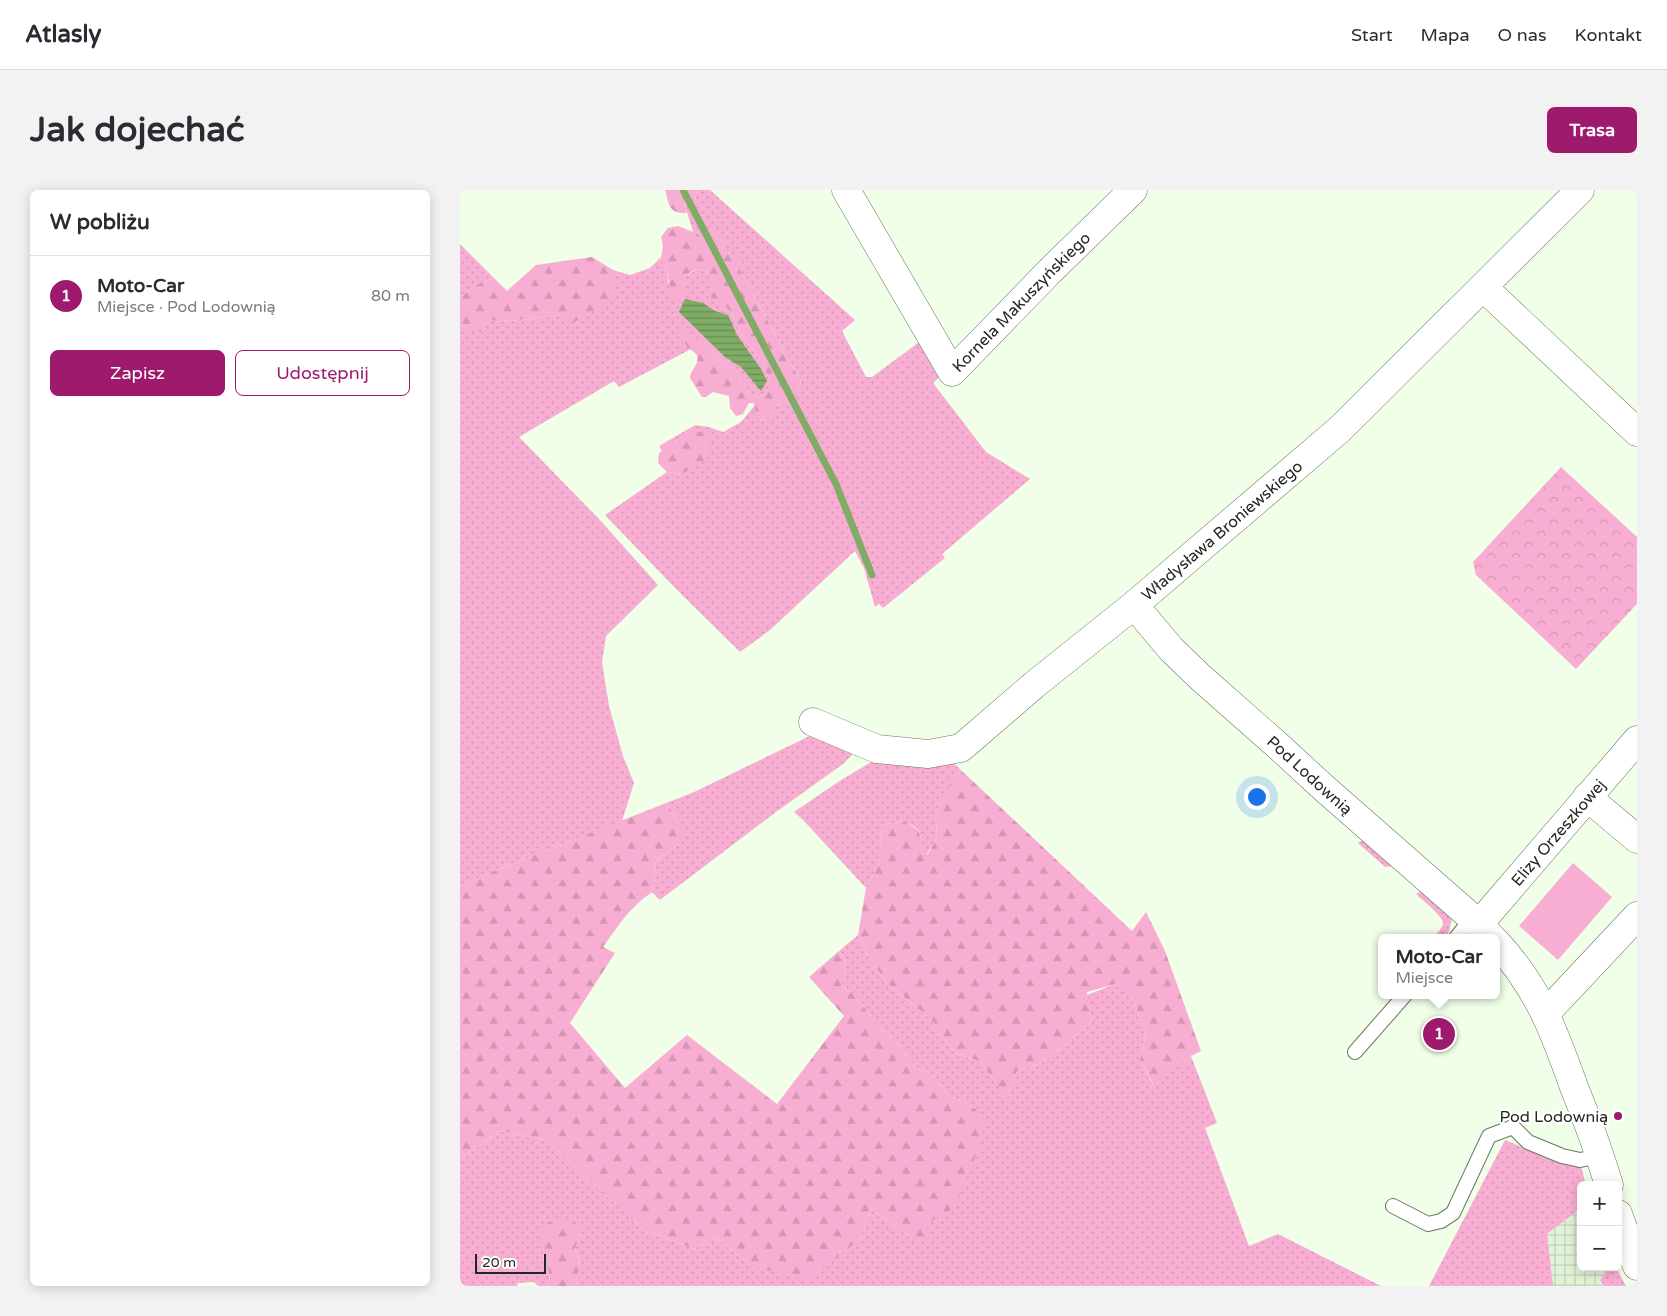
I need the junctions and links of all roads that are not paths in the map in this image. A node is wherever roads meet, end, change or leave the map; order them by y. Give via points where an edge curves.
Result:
1 (846, 190) edge
2 (1133, 190) edge
3 (1580, 190) edge
4 (1483, 287) junction
5 (1637, 432) edge
6 (1134, 605) junction
7 (813, 722) dead end
8 (1637, 740) edge
9 (1587, 797) junction
10 (1637, 839) edge
11 (1637, 916) edge
12 (1479, 932) edge
13 (1500, 953) edge
14 (1401, 999) edge
15 (1546, 1013) junction
16 (1355, 1052) dead end
17 (1600, 1156) junction
18 (1608, 1181) edge
19 (1393, 1206) dead end
20 (1622, 1225) edge
21 (1636, 1263) edge

1 - 2 street, Kornela Makuszyńskiego via 952,372
3 - 4 street, Władysława Broniewskiego
4 - 5 street
4 - 6 street, Władysława Broniewskiego via 1340,429
6 - 7 street, Władysława Broniewskiego via 961,748 928,754 877,750
6 - 12 street, Pod Lodownią via 1200,677
8 - 9 street, Elizy Orzeszkowej
9 - 10 street
9 - 12 street, Elizy Orzeszkowej
11 - 15 street
13 - 15 street, Pod Lodownią via 1529,982
14 - 16 lane
15 - 17 street, Pod Lodownią
17 - 18 street, Pod Lodownią
17 - 19 lane via 1580,1160 1562,1156 1528,1142 1513,1126 1488,1136 1453,1213 1441,1222 1428,1224
20 - 21 street

